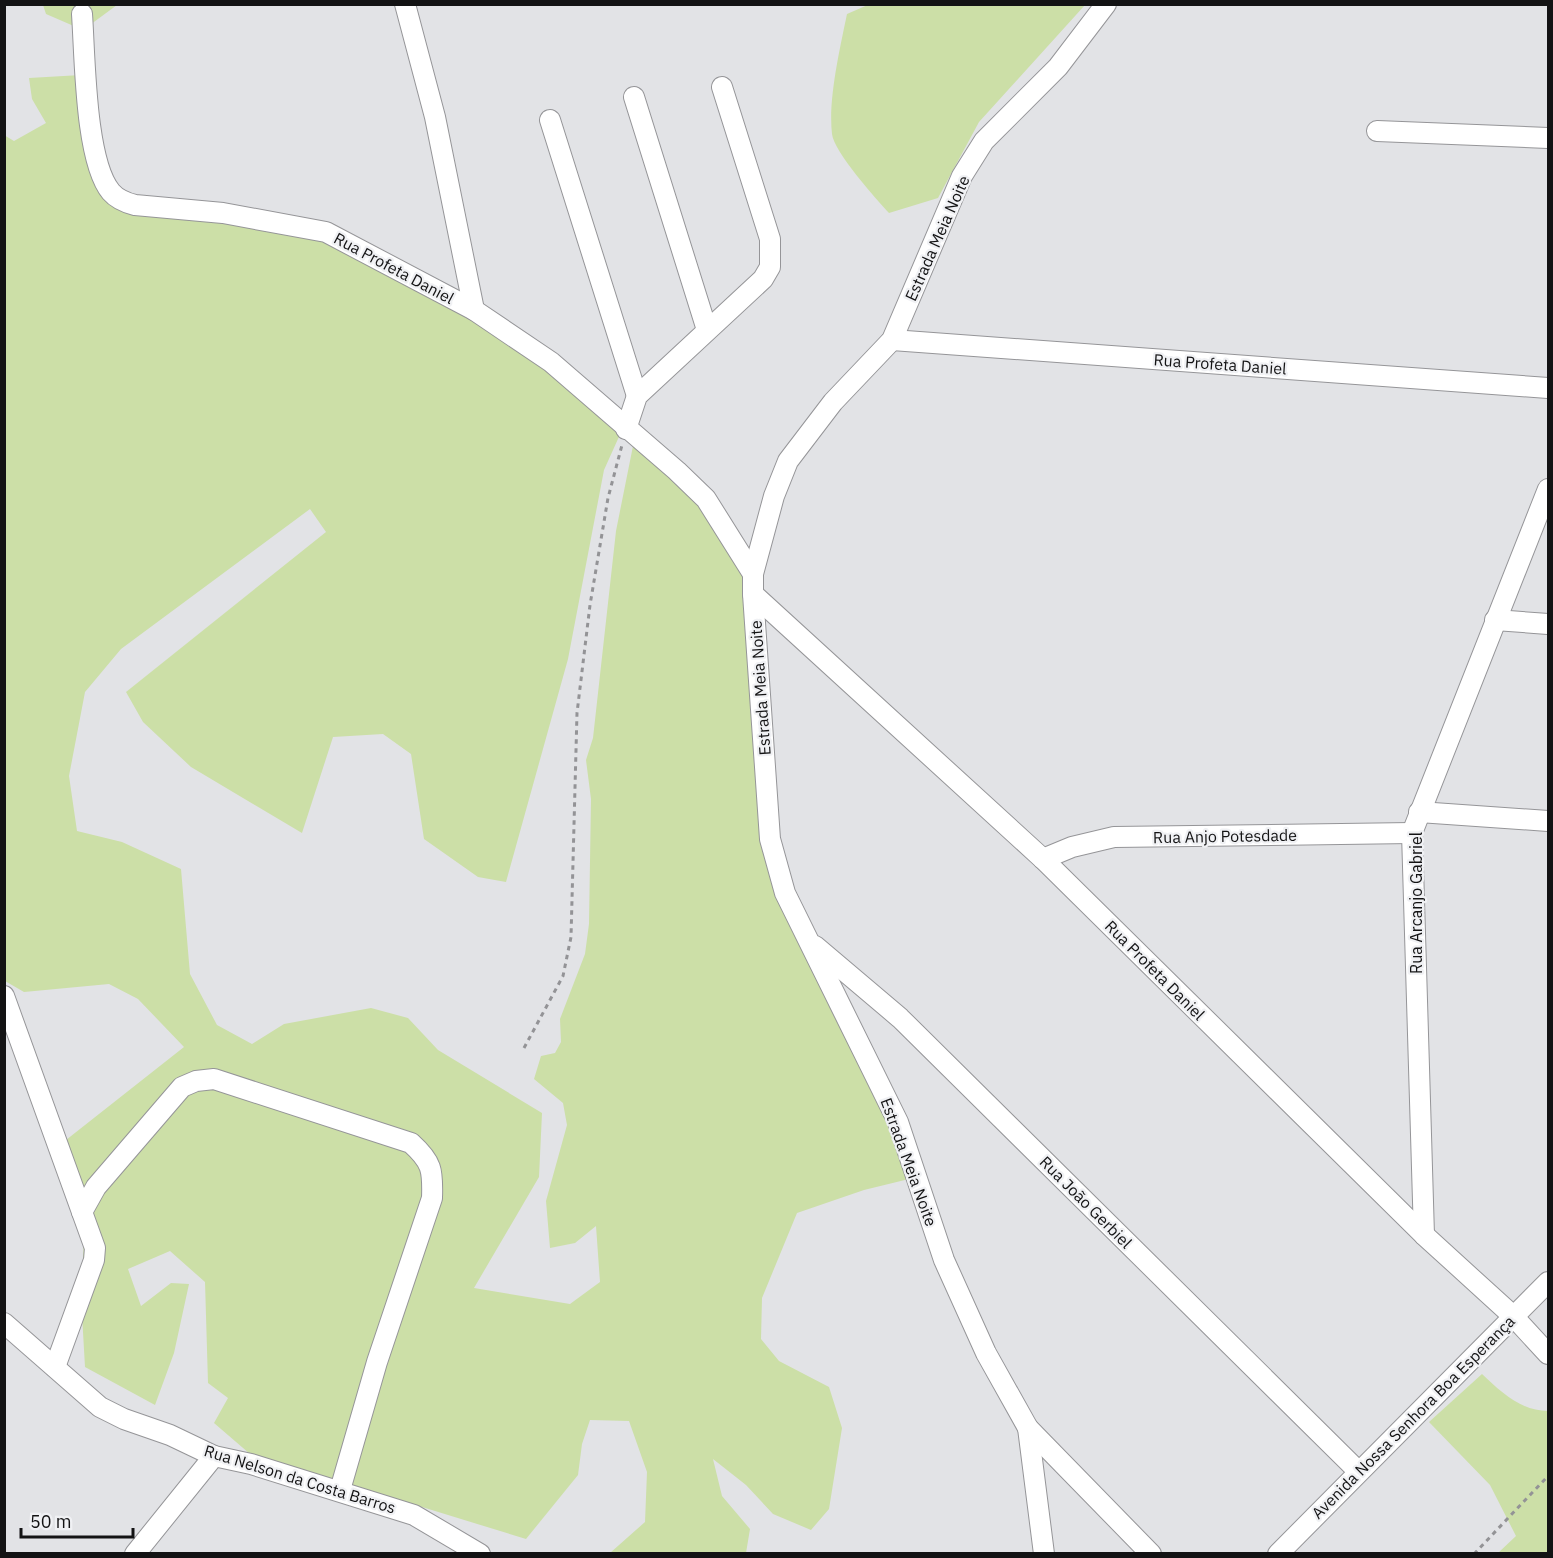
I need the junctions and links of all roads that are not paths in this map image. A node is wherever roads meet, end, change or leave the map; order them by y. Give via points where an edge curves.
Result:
1 (405, 4) edge
2 (1106, 4) edge
3 (82, 14) dead end
4 (722, 87) dead end
5 (634, 97) dead end
6 (550, 120) dead end
7 (1377, 131) dead end
8 (1548, 138) edge
9 (474, 310) junction
10 (707, 330) junction
11 (892, 339) junction
12 (1548, 388) edge
13 (637, 396) junction
14 (626, 429) junction
15 (1548, 489) edge
16 (753, 584) junction
17 (1496, 620) junction
18 (1548, 624) edge
19 (1419, 812) junction
20 (1548, 822) edge
21 (1412, 833) junction
22 (1042, 859) junction
23 (808, 941) junction
24 (867, 990) junction
25 (4, 996) edge
26 (841, 1007) junction
27 (82, 1212) junction
28 (1424, 1235) junction
29 (1548, 1282) edge
30 (1513, 1316) junction
31 (4, 1323) edge
32 (1548, 1354) edge
33 (55, 1367) junction
34 (1028, 1428) junction
35 (214, 1456) junction
36 (1358, 1471) junction
37 (340, 1490) junction
38 (135, 1554) edge
39 (480, 1554) edge
40 (1044, 1554) edge
41 (1151, 1554) edge
42 (1278, 1554) edge

1 - 9 street via 435,117
2 - 11 street, Estrada Meia Noite via 1058,67 984,141 962,176
3 - 9 street, Rua Profeta Daniel via 91,124 97,158 111,192 135,205 223,213 326,232
4 - 10 street via 772,253 763,279
5 - 10 street
6 - 13 street
7 - 8 street
9 - 14 street, Rua Profeta Daniel via 551,362
10 - 13 street
11 - 12 street, Rua Profeta Daniel
11 - 16 street, Estrada Meia Noite via 833,402 788,461 774,496
13 - 14 street
14 - 16 street, Rua Profeta Daniel via 706,499
15 - 17 street, Rua Arcanjo Gabriel
16 - 22 street, Rua Profeta Daniel
16 - 23 street, Estrada Meia Noite via 770,839 786,893
17 - 18 street
17 - 19 street, Rua Arcanjo Gabriel
19 - 20 street
19 - 21 street, Rua Arcanjo Gabriel
21 - 22 street, Rua Anjo Potesdade via 1113,837
21 - 28 street, Rua Arcanjo Gabriel
22 - 28 street, Rua Profeta Daniel
23 - 24 street, Rua João Gerbiel
23 - 26 street, Estrada Meia Noite
24 - 26 street
24 - 36 street, Rua João Gerbiel via 900,1018
25 - 27 street
26 - 34 street, Estrada Meia Noite via 898,1122 944,1260 986,1353
27 - 33 street via 95,1248 94,1260
27 - 37 street via 96,1187 182,1087 214,1078 411,1143 427,1157 433,1175 432,1198 377,1362
28 - 30 street, Rua Profeta Daniel
29 - 30 street, Avenida Nossa Senhora Boa Esperança
30 - 32 street, Rua Profeta Daniel
30 - 36 street, Avenida Nossa Senhora Boa Esperança
31 - 33 street, Rua Nelson da Costa Barros
33 - 35 street, Rua Nelson da Costa Barros via 100,1407
34 - 40 street, Estrada Meia Noite
34 - 41 street, Estrada Meia Noite
35 - 37 street, Rua Nelson da Costa Barros
35 - 38 street
36 - 42 street, Avenida Nossa Senhora Boa Esperança
37 - 39 street, Rua Nelson da Costa Barros via 414,1515

